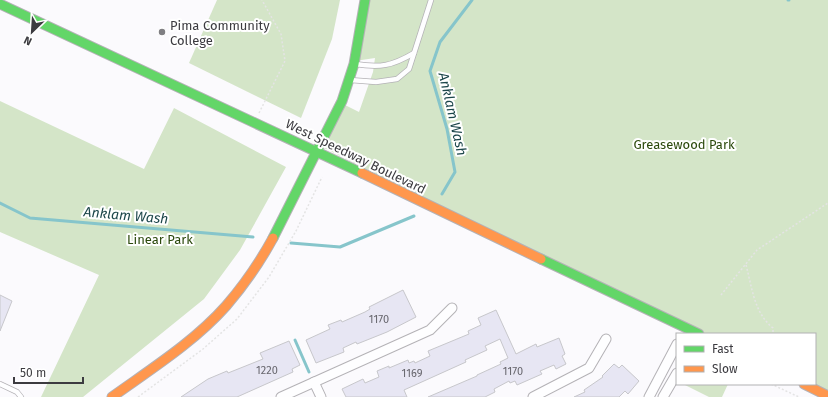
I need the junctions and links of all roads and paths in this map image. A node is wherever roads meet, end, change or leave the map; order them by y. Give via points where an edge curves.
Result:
1 (262, 0) edge
2 (365, 0) edge
3 (431, 0) edge
4 (0, 4) edge
5 (414, 53) junction
6 (354, 64) junction
7 (350, 80) junction
8 (254, 122) junction
9 (318, 152) junction
10 (828, 203) edge
11 (746, 265) junction
12 (721, 295) dead end
13 (452, 308) dead end
14 (683, 331) edge
15 (773, 333) edge
16 (606, 340) dead end
17 (676, 346) edge
18 (676, 375) edge
19 (314, 382) junction
20 (0, 384) edge
21 (773, 385) edge
22 (806, 385) edge
23 (828, 396) edge
24 (21, 397) edge
25 (112, 397) edge
26 (281, 397) edge
27 (321, 397) edge
28 (533, 397) edge
29 (650, 397) edge
30 (663, 397) edge
31 (799, 397) edge

1 - 8 path via 281,34 285,61
2 - 6 main road
3 - 5 lane
4 - 8 main road, West Speedway Boulevard
5 - 6 lane via 389,65 373,67
5 - 7 lane via 409,69 398,79 376,82
6 - 7 main road
7 - 9 main road
8 - 9 main road, West Speedway Boulevard
9 - 14 main road, West Speedway Boulevard
9 - 25 main road via 260,261 226,306 192,338
10 - 11 path via 757,250
11 - 12 path
11 - 15 path via 756,304 764,320 773,328
13 - 19 street via 430,330
16 - 28 street via 589,368
17 - 29 street
18 - 30 street
19 - 26 street
19 - 27 street
20 - 24 lane via 17,392
21 - 31 path
22 - 23 main road

